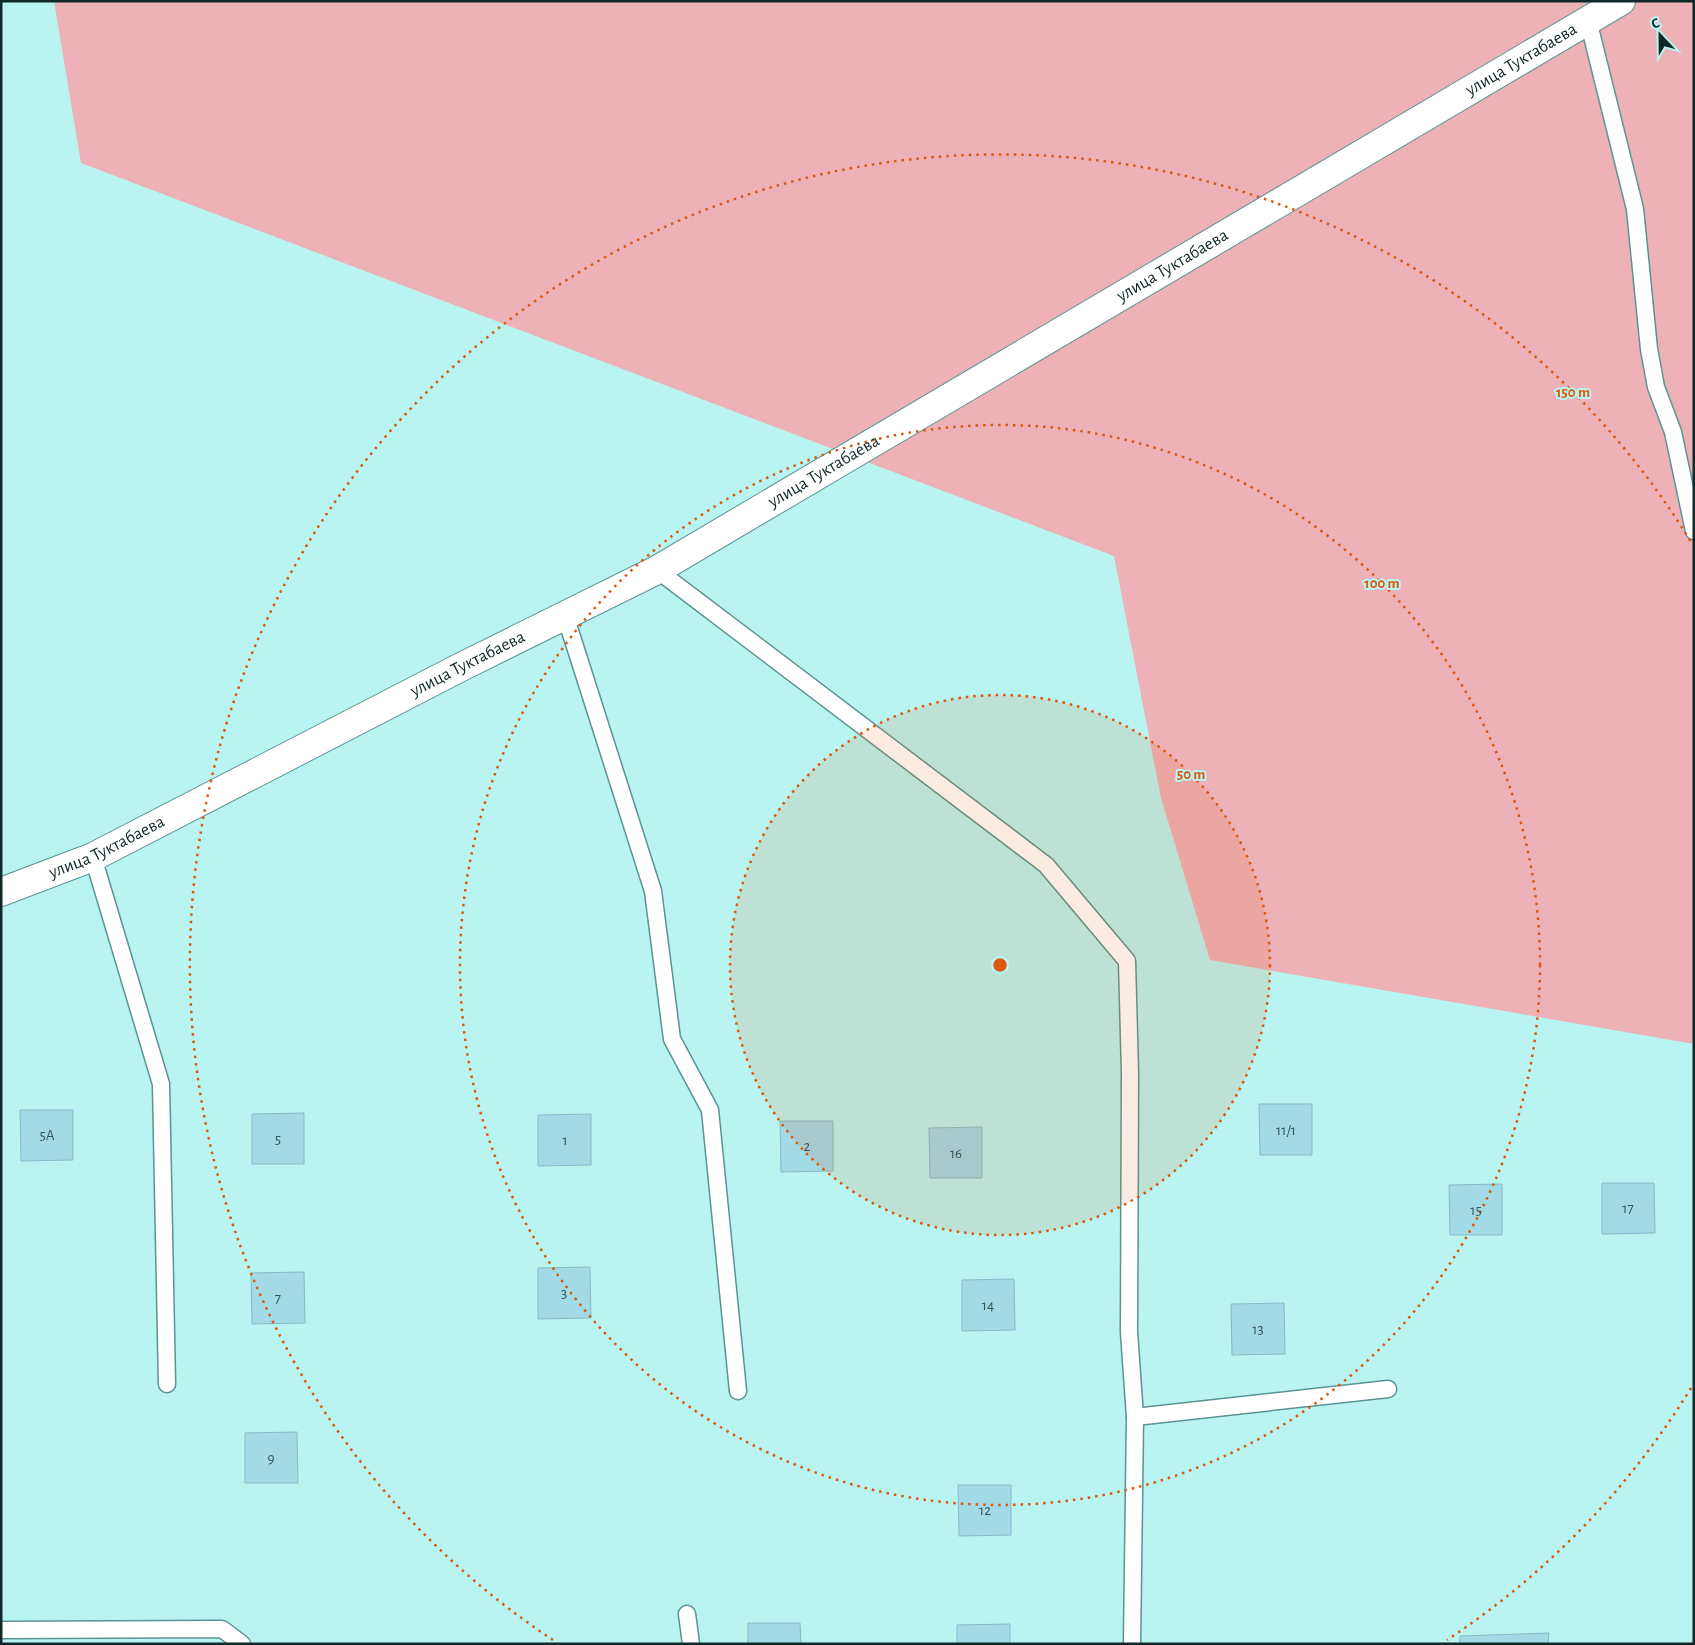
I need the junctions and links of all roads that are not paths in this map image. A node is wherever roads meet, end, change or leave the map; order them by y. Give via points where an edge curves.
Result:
1 (1621, 1) edge
2 (1588, 20) junction
3 (1694, 531) edge
4 (657, 570) junction
5 (565, 615) junction
6 (93, 857) junction
7 (1, 892) edge
8 (167, 1384) dead end
9 (1388, 1389) dead end
10 (738, 1391) dead end
11 (1135, 1417) junction
12 (687, 1614) dead end
13 (1, 1630) edge
14 (242, 1644) edge
15 (691, 1644) edge
16 (1132, 1644) edge

1 - 2 street, улица Туктабаева
2 - 3 lane via 1635,210 1656,387 1673,432
2 - 4 street, улица Туктабаева
4 - 5 street, улица Туктабаева
4 - 11 lane via 1046,865 1127,961 1129,1332
5 - 6 street, улица Туктабаева
5 - 10 lane via 653,891 672,1039 710,1110
6 - 7 street, улица Туктабаева
6 - 8 lane via 161,1084
9 - 11 lane
11 - 16 lane
12 - 15 lane
13 - 14 lane via 222,1629

